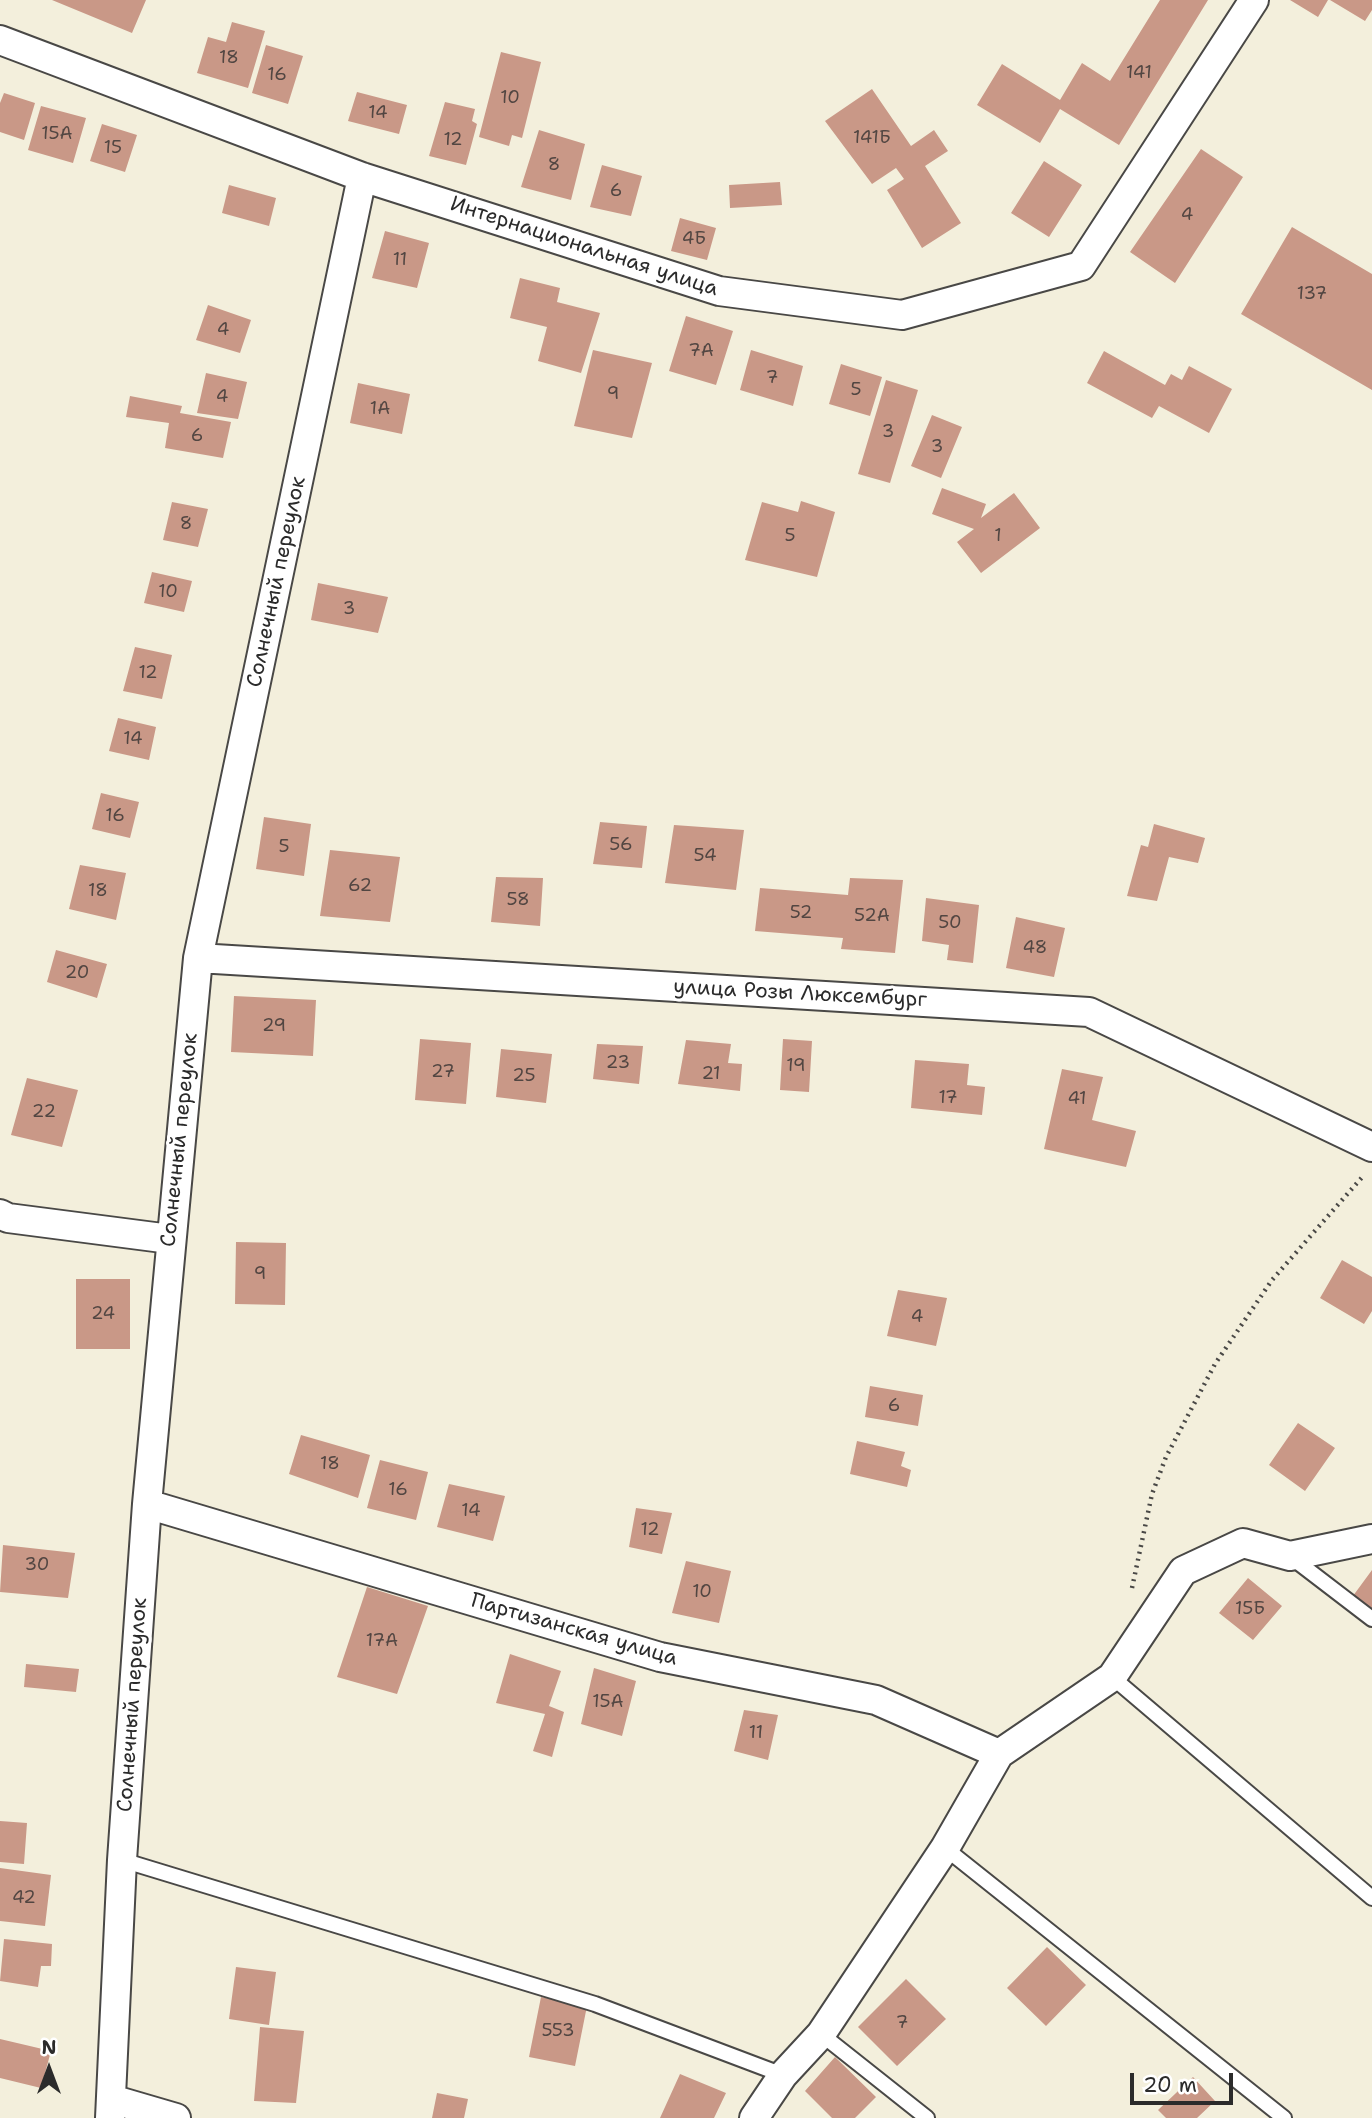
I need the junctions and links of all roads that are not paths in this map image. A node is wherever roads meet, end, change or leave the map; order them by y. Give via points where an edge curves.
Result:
1 (1254, 0) edge
2 (0, 40) edge
3 (362, 177) junction
4 (198, 958) junction
5 (1372, 1147) edge
6 (0, 1214) edge
7 (170, 1240) junction
8 (147, 1504) junction
9 (1372, 1539) edge
10 (1290, 1556) junction
11 (1372, 1619) edge
12 (1112, 1677) junction
13 (999, 1755) junction
14 (945, 1848) junction
15 (122, 1860) junction
16 (1372, 1898) edge
17 (821, 2034) junction
18 (783, 2075) junction
19 (111, 2108) edge
20 (176, 2118) edge
21 (754, 2118) edge
22 (928, 2118) edge
23 (1284, 2118) edge

1 - 3 street, Интернациональная улица via 1081,266 902,315 719,291
2 - 3 street, Интернациональная улица
3 - 4 street, Солнечный переулок
4 - 5 street, улица Розы Люксембург via 1089,1012
4 - 7 street, Солнечный переулок
6 - 7 street
7 - 8 street, Солнечный переулок
8 - 13 street, Партизанская улица via 660,1657 876,1700
8 - 15 street, Солнечный переулок
9 - 10 street
10 - 11 lane
10 - 12 street via 1243,1543 1182,1571
12 - 13 street
12 - 16 lane
13 - 14 street
14 - 17 street
14 - 23 lane
15 - 18 lane via 595,2004
15 - 19 street, Солнечный переулок
17 - 18 street
17 - 22 lane
18 - 21 street
19 - 20 street

